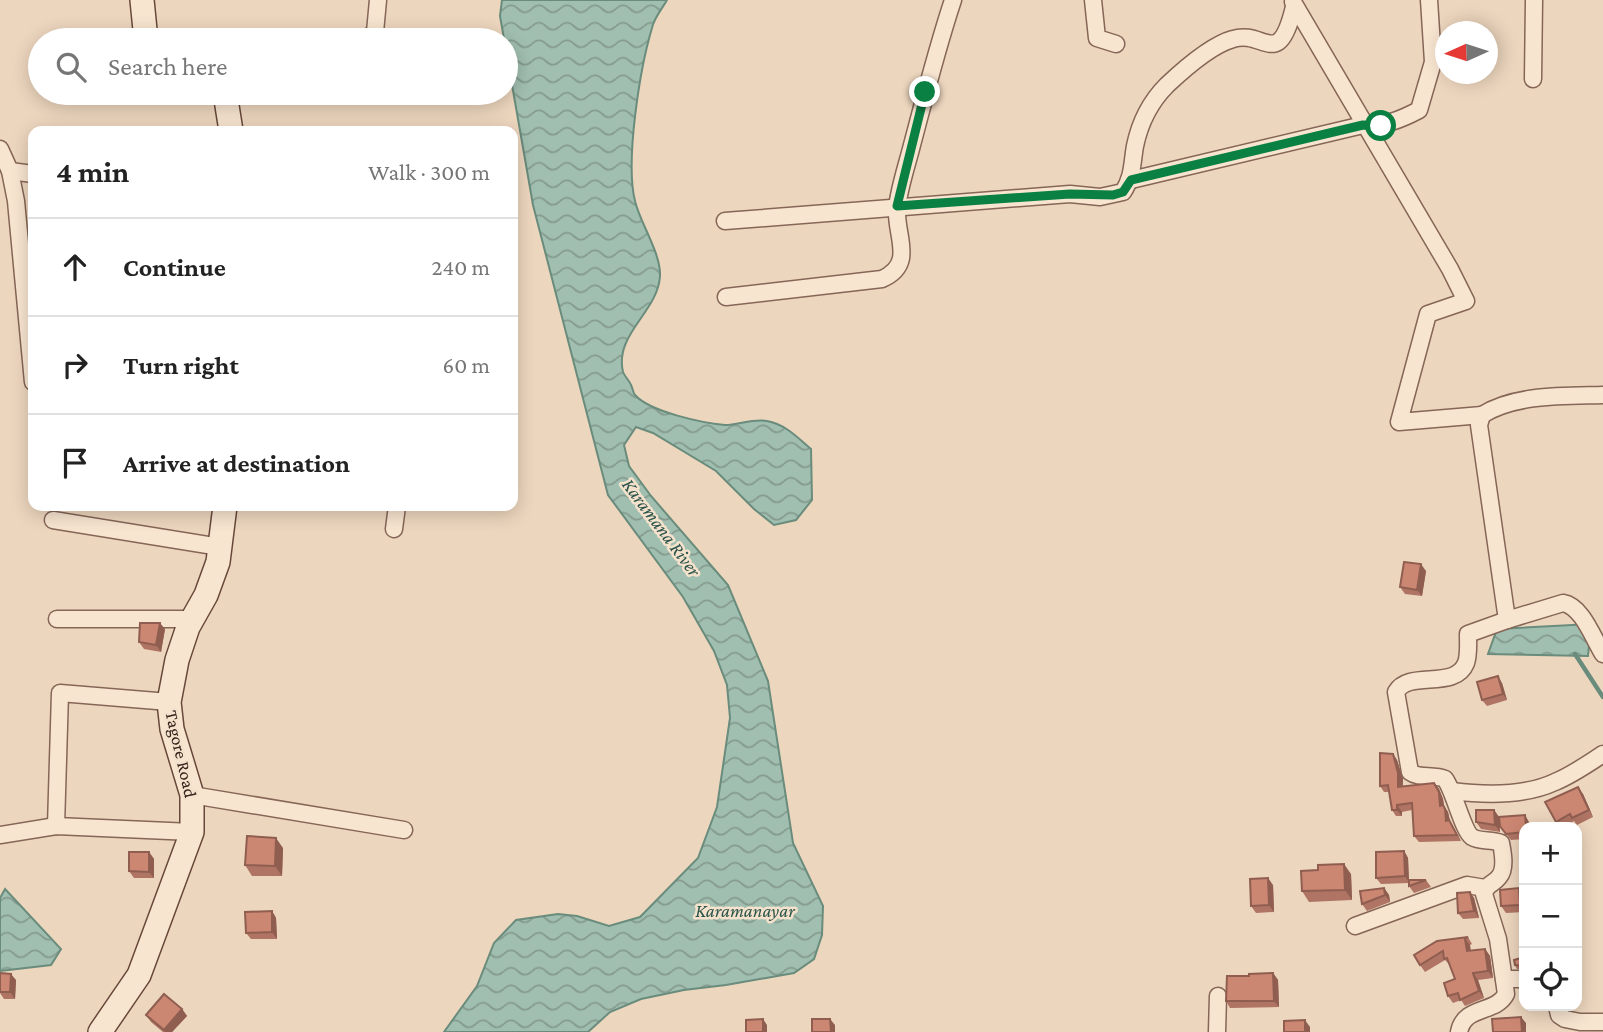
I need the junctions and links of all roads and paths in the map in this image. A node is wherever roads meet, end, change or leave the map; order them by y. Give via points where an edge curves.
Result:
1 (142, 0) edge
2 (378, 0) edge
3 (953, 0) edge
4 (1093, 0) edge
5 (1429, 0) edge
6 (1534, 0) edge
7 (1293, 3) edge
8 (145, 28) edge
9 (375, 28) edge
10 (1116, 44) dead end
11 (1533, 79) dead end
12 (227, 105) edge
13 (1363, 125) junction
14 (230, 126) edge
15 (0, 149) edge
16 (10, 171) junction
17 (28, 173) edge
18 (1131, 180) junction
19 (897, 206) junction
20 (725, 221) dead end
21 (726, 297) dead end
22 (28, 323) edge
23 (1603, 395) edge
24 (1482, 415) junction
25 (224, 511) edge
26 (396, 511) edge
27 (53, 520) dead end
28 (394, 529) dead end
29 (220, 547) junction
30 (57, 619) dead end
31 (192, 620) junction
32 (1507, 620) junction
33 (1603, 654) edge
34 (169, 702) junction
35 (1603, 754) edge
36 (1452, 791) junction
37 (191, 795) junction
38 (56, 826) junction
39 (404, 830) dead end
40 (192, 832) junction
41 (0, 835) edge
42 (1485, 888) junction
43 (1355, 926) dead end
44 (1504, 979) junction
45 (1519, 979) edge
46 (1218, 996) dead end
47 (1558, 1011) edge
48 (1603, 1022) edge
49 (100, 1032) edge
50 (1217, 1032) edge
51 (1459, 1032) edge

1 - 8 street
2 - 9 street
3 - 19 street
4 - 10 street via 1097,38
5 - 13 street via 1433,62 1419,110 1381,126
6 - 11 street
7 - 13 street
7 - 18 street via 1289,27 1278,41 1270,45 1241,37 1230,39 1168,85 1149,106 1140,127
12 - 14 street
13 - 18 street
13 - 24 street via 1466,301 1428,314 1399,422
15 - 16 street
16 - 17 street
16 - 22 street
18 - 19 street via 1123,192 1113,195
19 - 20 street
19 - 21 street via 902,253 895,273 882,279
23 - 24 street via 1529,400
24 - 32 street via 1479,425
25 - 29 street, Tagore Road
26 - 28 street
27 - 29 street
29 - 31 street, Tagore Road via 206,595
30 - 31 street
31 - 34 street, Tagore Road via 177,660
32 - 33 street via 1563,603 1572,605
32 - 36 street via 1468,634 1466,665 1460,671 1404,683 1396,692 1410,772 1445,779
34 - 37 street, Tagore Road
34 - 38 street via 60,693
35 - 36 street via 1544,786 1510,792
36 - 42 street via 1472,837 1500,843 1503,872
37 - 39 street
37 - 40 street, Tagore Road
38 - 40 street
38 - 41 street
40 - 49 street, Tagore Road via 139,975
42 - 43 street via 1466,885
42 - 44 street
44 - 45 street
44 - 51 street via 1503,999 1470,1015
46 - 50 street
47 - 48 street via 1565,1019

